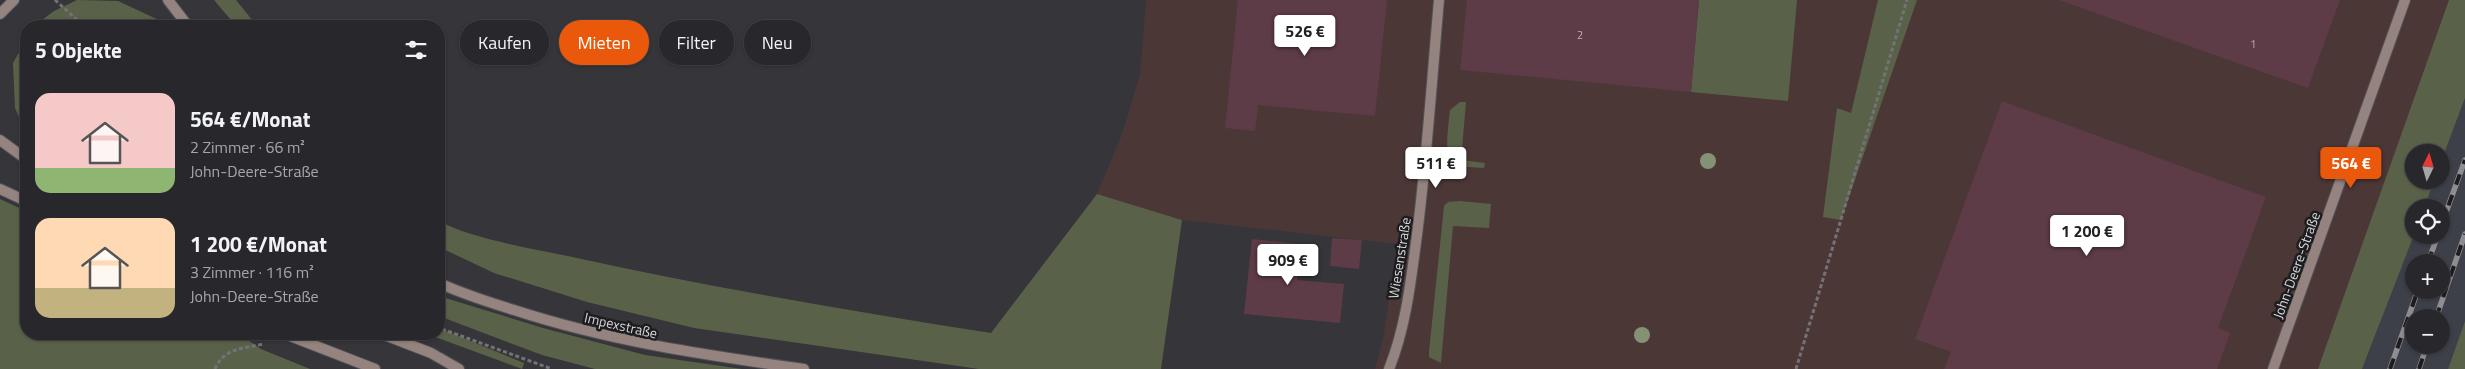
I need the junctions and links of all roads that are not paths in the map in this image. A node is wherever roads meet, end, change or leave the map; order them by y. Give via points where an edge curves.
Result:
1 (14, 0) edge
2 (168, 0) edge
3 (1439, 0) edge
4 (2405, 0) edge
5 (0, 14) edge
6 (183, 20) edge
7 (0, 140) edge
8 (20, 155) edge
9 (0, 189) edge
10 (20, 198) edge
11 (445, 286) edge
12 (300, 340) edge
13 (397, 340) edge
14 (375, 369) edge
15 (459, 369) edge
16 (804, 369) edge
17 (1389, 369) edge
18 (2273, 369) edge

1 - 5 street
2 - 6 street
3 - 17 street, Wiesenstraße via 1413,269 1398,346
4 - 18 street, John-Deere-Straße
7 - 8 street
9 - 10 street
11 - 16 street, Impexstraße via 547,321 654,347
12 - 14 street
13 - 15 street via 431,353

